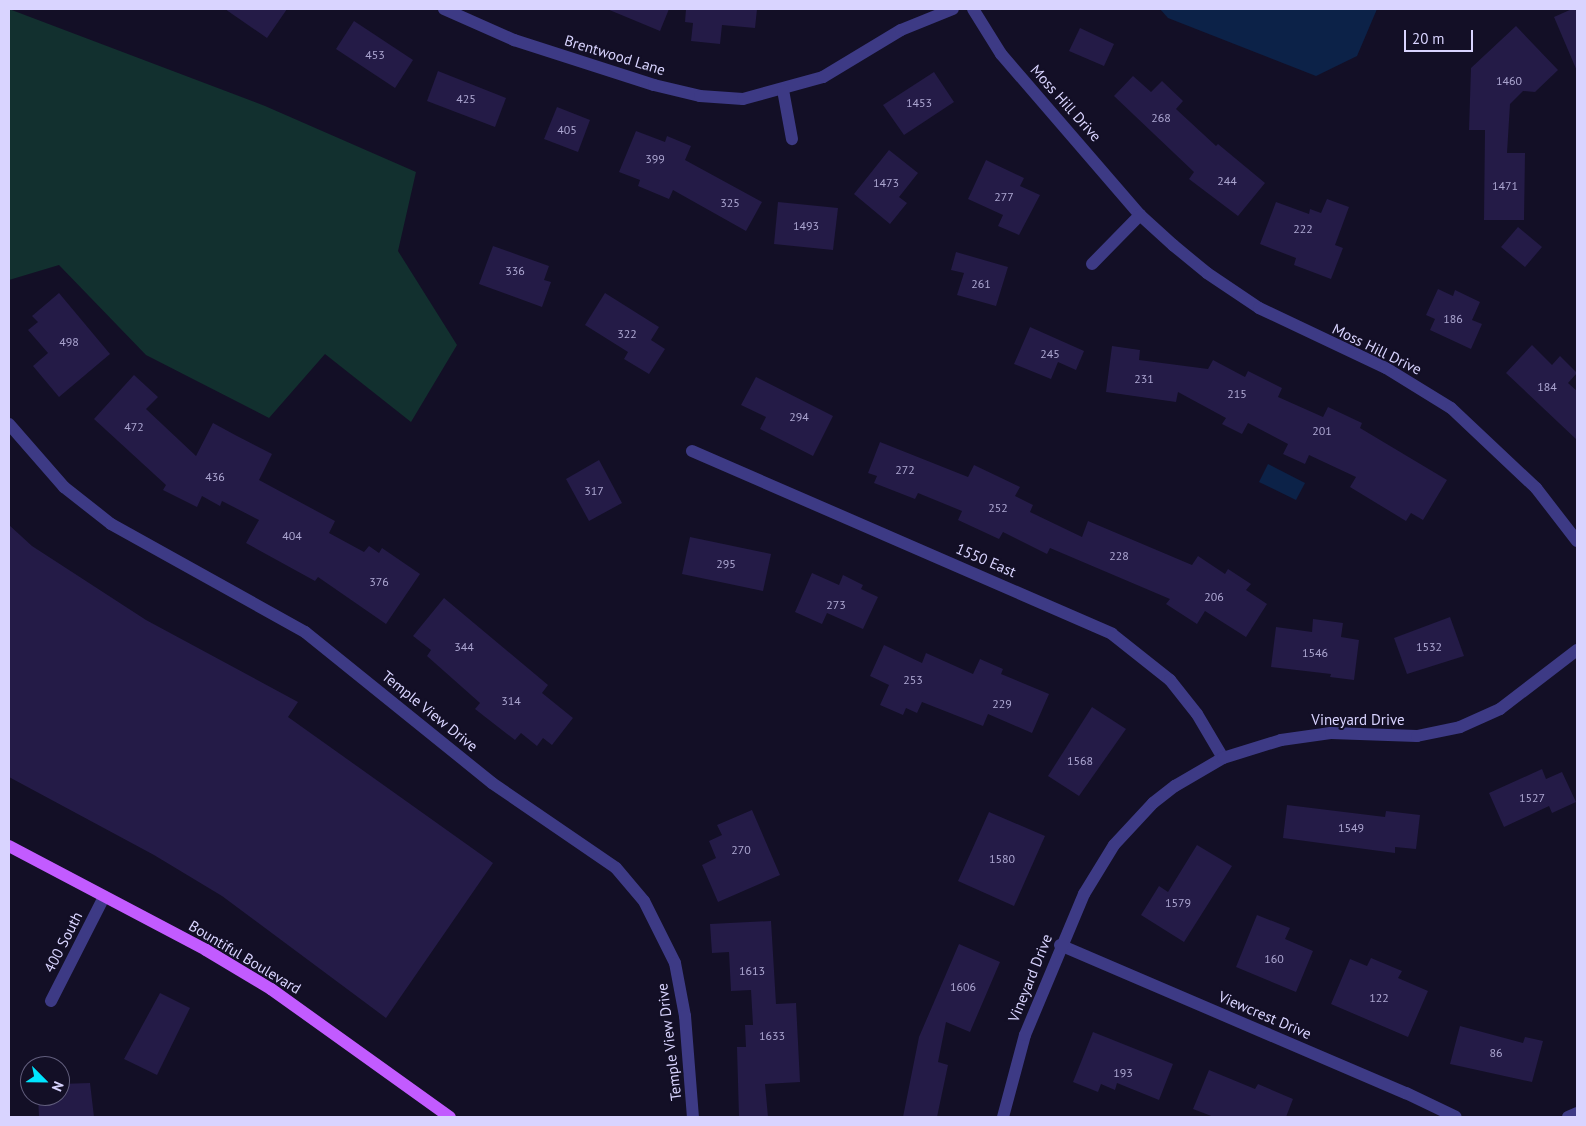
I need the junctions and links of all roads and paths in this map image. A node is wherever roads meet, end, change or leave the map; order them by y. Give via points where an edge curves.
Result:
1 (444, 9) edge
2 (952, 9) edge
3 (973, 9) edge
4 (783, 90) junction
5 (792, 139) dead end
6 (1140, 215) junction
7 (1092, 264) dead end
8 (9, 424) edge
9 (692, 451) dead end
10 (1577, 541) edge
11 (1577, 650) edge
12 (1223, 758) junction
13 (9, 846) edge
14 (104, 896) junction
15 (1060, 945) junction
16 (51, 1001) dead end
17 (1577, 1112) edge
18 (450, 1117) edge
19 (693, 1117) edge
20 (1003, 1117) edge
21 (1456, 1117) edge
22 (1568, 1117) edge

1 - 4 street, Brentwood Lane via 514,40 677,91 743,99
2 - 4 street, Brentwood Lane via 901,30 840,69
3 - 6 street, Moss Hill Drive via 1001,54
4 - 5 street
6 - 7 street
6 - 10 street, Moss Hill Drive via 1207,273 1259,308 1386,368 1451,408 1530,482
8 - 19 street, Temple View Drive via 57,481 111,524 305,632 492,783 616,868 644,901 675,963 685,1016
9 - 12 street, 1550 East via 1112,634 1170,680 1197,714
11 - 12 street, Vineyard Drive via 1500,709 1460,727 1417,736 1308,735 1254,746
12 - 15 street, Vineyard Drive via 1175,786 1132,823 1099,868
13 - 14 main road, Bountiful Boulevard
14 - 16 street, 400 South
14 - 18 main road, Bountiful Boulevard via 271,989
15 - 20 street, Vineyard Drive via 1025,1035
15 - 21 street, Viewcrest Drive
17 - 22 street

